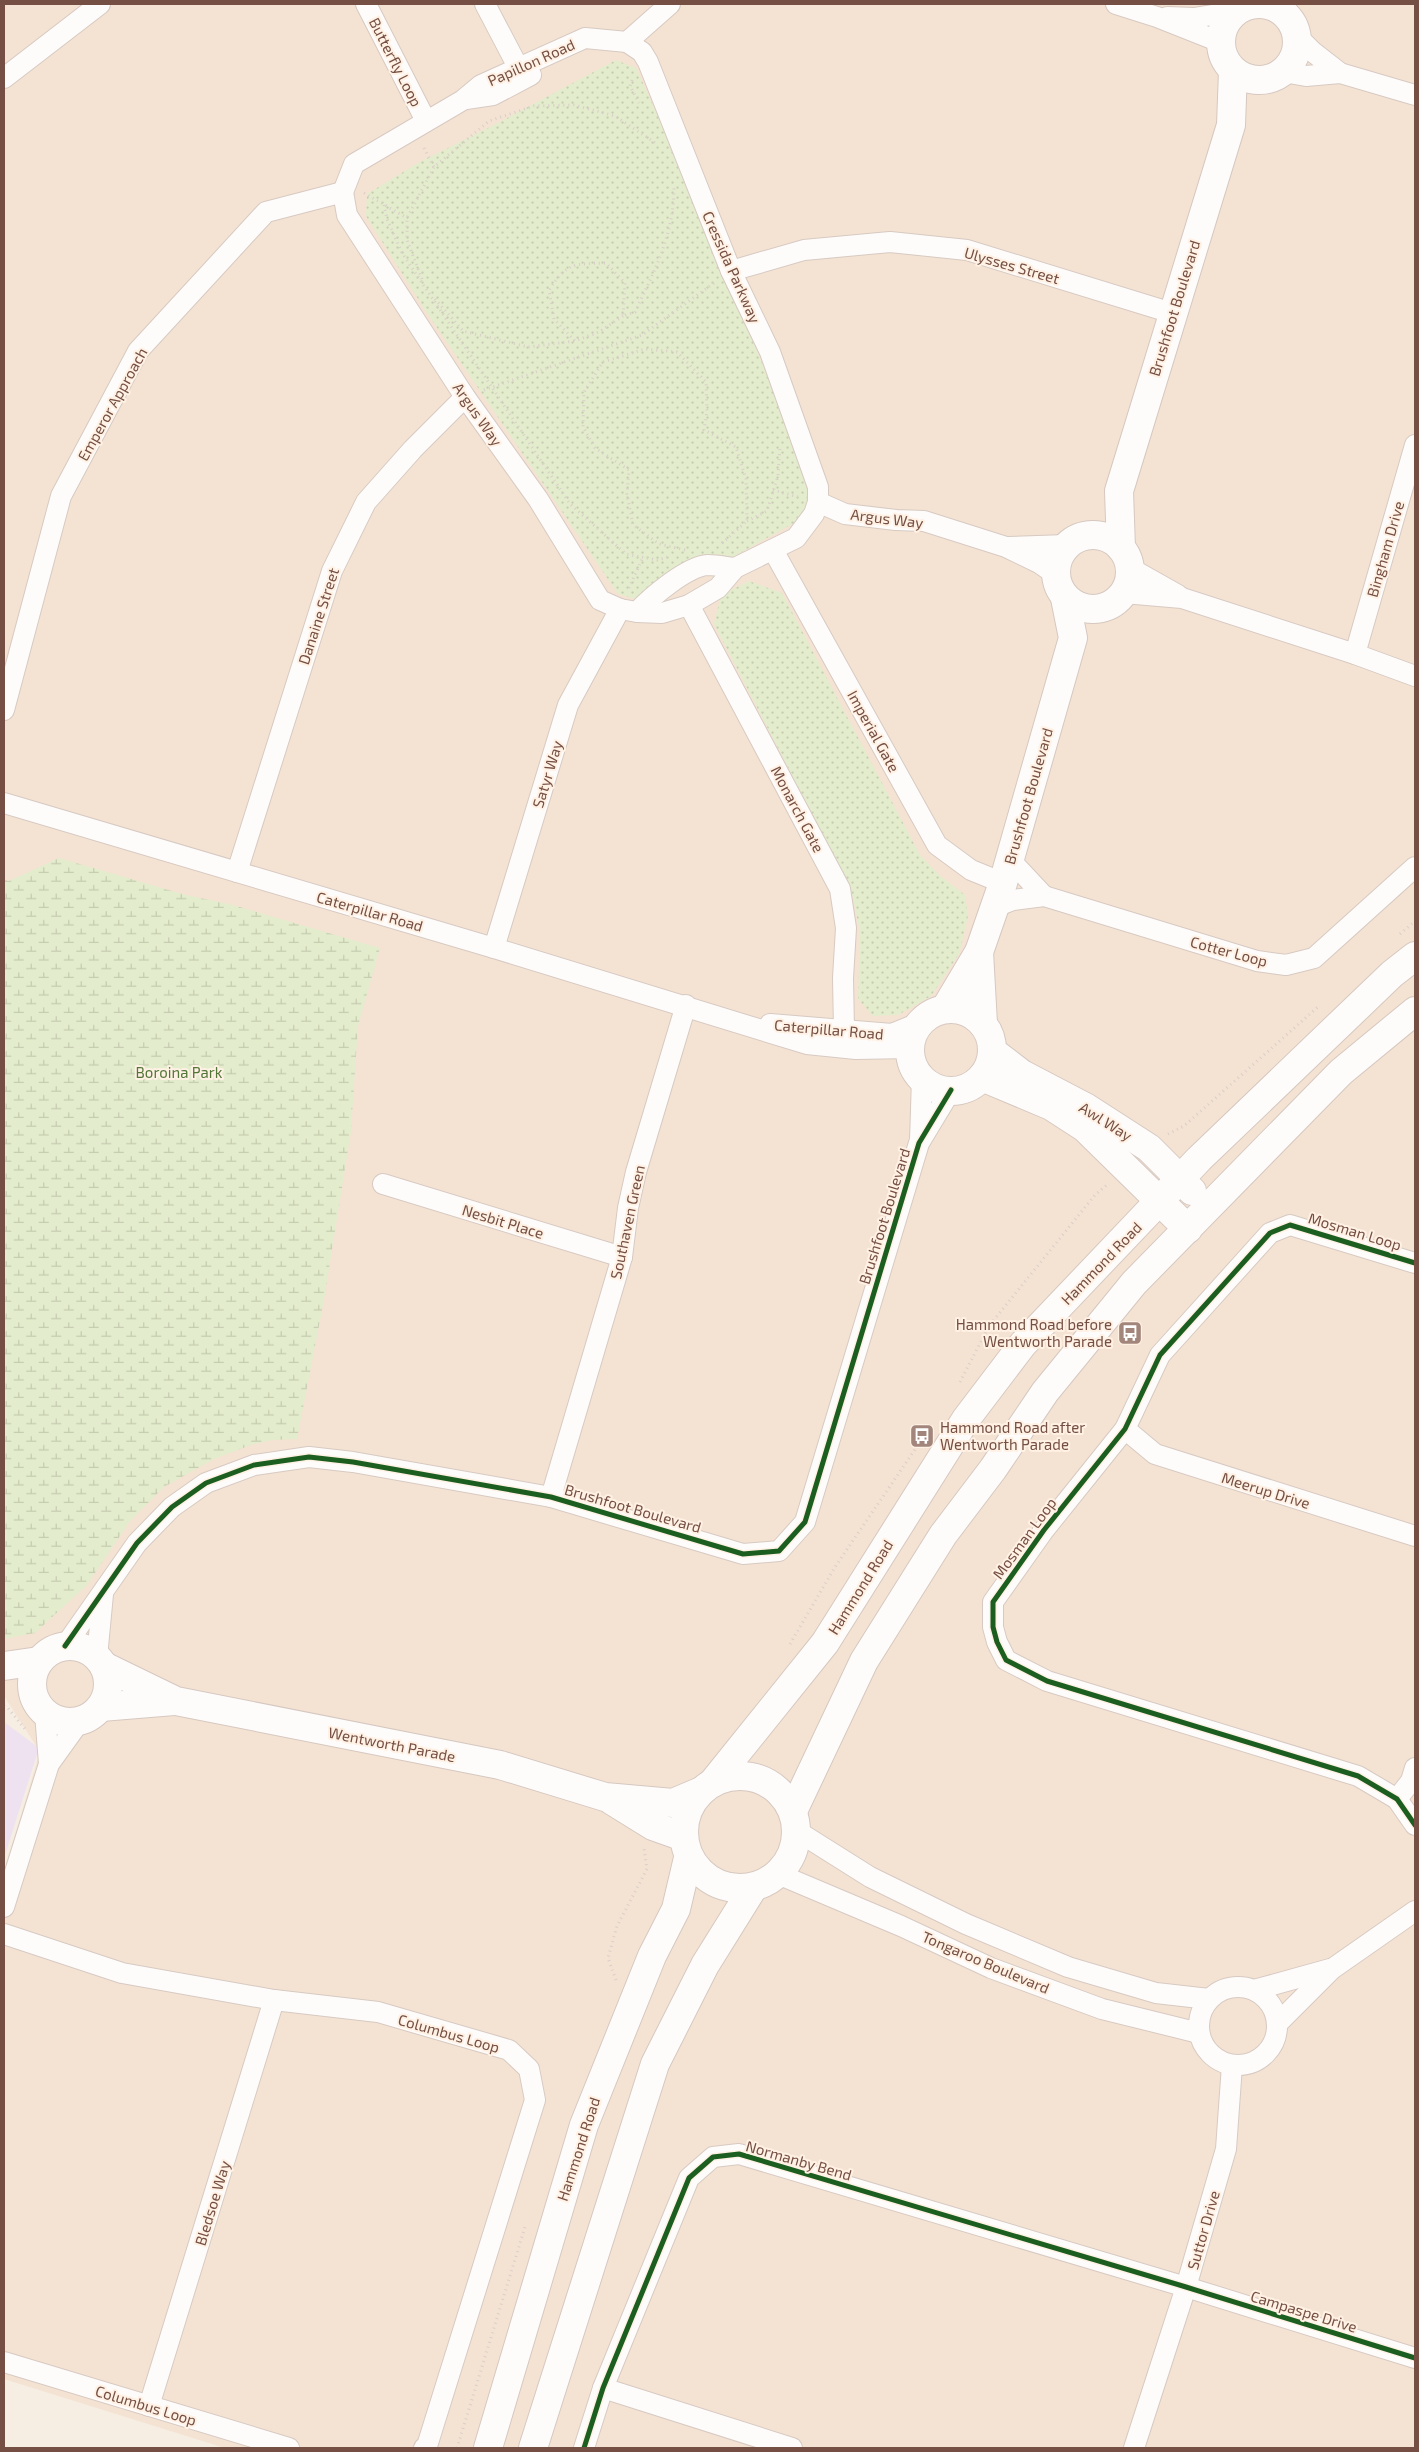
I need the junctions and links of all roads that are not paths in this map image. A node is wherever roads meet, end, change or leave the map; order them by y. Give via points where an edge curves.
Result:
1 (100, 4) edge
2 (366, 4) edge
3 (485, 4) edge
4 (670, 4) edge
5 (1116, 4) edge
6 (1249, 6) edge
7 (1284, 8) edge
8 (1158, 17) junction
9 (1297, 36) junction
10 (604, 38) junction
11 (627, 42) junction
12 (1220, 42) junction
13 (518, 67) junction
14 (1233, 71) junction
15 (1340, 73) junction
16 (1274, 77) junction
17 (4, 78) edge
18 (1415, 95) edge
19 (463, 100) junction
20 (426, 121) junction
21 (1231, 124) junction
22 (345, 187) junction
23 (731, 271) junction
24 (1172, 313) junction
25 (465, 398) junction
26 (1415, 445) edge
27 (1119, 491) junction
28 (818, 502) junction
29 (1075, 541) junction
30 (1006, 547) junction
31 (773, 550) junction
32 (735, 568) junction
33 (1120, 579) junction
34 (1060, 586) junction
35 (689, 604) junction
36 (628, 611) junction
37 (1073, 638) junction
38 (1355, 654) junction
39 (1415, 676) edge
40 (4, 710) edge
41 (4, 803) edge
42 (1012, 853) junction
43 (1415, 868) edge
44 (237, 872) junction
45 (999, 895) junction
46 (1044, 896) junction
47 (494, 948) junction
48 (979, 952) junction
49 (1415, 956) edge
50 (686, 1005) junction
51 (945, 1009) junction
52 (1415, 1011) edge
53 (736, 1021) junction
54 (921, 1022) junction
55 (983, 1024) junction
56 (844, 1030) junction
57 (910, 1048) junction
58 (992, 1051) junction
59 (982, 1076) junction
60 (922, 1078) junction
61 (951, 1090) junction
62 (920, 1143) junction
63 (1180, 1180) junction
64 (383, 1184) dead end
65 (1159, 1202) junction
66 (1209, 1206) junction
67 (1188, 1229) junction
68 (622, 1256) junction
69 (1415, 1263) edge
70 (1125, 1428) junction
71 (551, 1497) junction
72 (1415, 1536) edge
73 (103, 1592) junction
74 (65, 1646) junction
75 (39, 1661) junction
76 (101, 1662) junction
77 (4, 1666) edge
78 (4, 1676) edge
79 (32, 1688) junction
80 (176, 1701) junction
81 (45, 1713) junction
82 (91, 1714) junction
83 (49, 1764) junction
84 (1415, 1768) edge
85 (706, 1786) junction
86 (605, 1797) junction
87 (1397, 1799) junction
88 (795, 1821) junction
89 (1415, 1825) edge
90 (686, 1847) junction
91 (778, 1874) junction
92 (753, 1888) junction
93 (4, 1907) edge
94 (1415, 1911) edge
95 (4, 1934) edge
96 (1332, 1969) junction
97 (1254, 1990) junction
98 (1209, 1999) junction
99 (274, 2000) junction
100 (1277, 2024) junction
101 (1199, 2033) junction
102 (1232, 2065) junction
103 (1186, 2287) junction
104 (1415, 2358) edge
105 (4, 2362) edge
106 (602, 2388) junction
107 (149, 2406) junction
108 (289, 2448) edge
109 (424, 2448) edge
110 (488, 2448) edge
111 (533, 2448) edge
112 (584, 2448) edge
113 (792, 2448) edge
114 (1134, 2448) edge

1 - 17 street
2 - 20 street, Butterfly Loop
3 - 13 street
4 - 11 street
5 - 8 street
6 - 7 main road via 1266,4
6 - 8 street via 1194,18
6 - 12 main road via 1228,20
7 - 9 main road
8 - 12 street
9 - 15 street
9 - 16 main road via 1295,56
10 - 11 street, Papillon Road
10 - 13 street, Papillon Road via 585,38
10 - 19 street, Papillon Road via 494,95
11 - 23 street, Cressida Parkway via 642,52 648,62
12 - 14 main road via 1222,53
13 - 19 street, Papillon Road via 481,85
14 - 16 main road via 1254,81
14 - 21 main road, Brushfoot Boulevard
15 - 16 street
15 - 18 street
16 - 21 main road, Brushfoot Boulevard
19 - 20 street, Papillon Road
20 - 22 street, Papillon Road via 354,164
21 - 24 main road, Brushfoot Boulevard
22 - 25 street, Argus Way via 347,215
22 - 40 street, Emperor Approach via 266,212 138,351 61,496
23 - 24 street, Ulysses Street via 804,250 890,242 967,250
23 - 28 street, Cressida Parkway via 770,352 818,487
24 - 27 main road, Brushfoot Boulevard
25 - 36 street, Argus Way via 538,498 600,600
25 - 44 street, Danaine Street via 413,449 366,502 332,571
26 - 38 street, Bingham Drive
27 - 29 main road, Brushfoot Boulevard
27 - 33 main road, Brushfoot Boulevard
28 - 30 street, Argus Way via 846,514 924,521
28 - 31 street, Argus Way via 814,514 796,538
29 - 30 street, Argus Way
29 - 33 main road via 1104,536
29 - 34 main road via 1058,558
30 - 34 street, Argus Way via 1039,563
31 - 32 street, Argus Way
31 - 45 street, Imperial Gate via 937,845
32 - 35 street, Argus Way via 718,588
32 - 36 street via 706,565
33 - 34 main road via 1084,609
33 - 37 main road
33 - 38 street via 1170,589 1182,598
34 - 37 main road, Brushfoot Boulevard
35 - 36 street, Argus Way via 662,613
35 - 56 street, Monarch Gate via 840,889 846,928
36 - 47 street, Satyr Way via 568,705
37 - 42 main road, Brushfoot Boulevard
38 - 39 street
41 - 44 street, Caterpillar Road
42 - 45 main road, Brushfoot Boulevard
42 - 46 street, Cotter Loop via 1015,865
43 - 46 street, Cotter Loop via 1314,958 1286,965 1257,961
44 - 47 street, Caterpillar Road
45 - 46 street, Cotter Loop via 1013,900
45 - 48 main road, Brushfoot Boulevard
47 - 50 street, Caterpillar Road
48 - 51 main road, Brushfoot Boulevard
48 - 55 main road, Brushfoot Boulevard
49 - 63 main road, Hammond Road via 1385,981
50 - 53 street, Caterpillar Road
50 - 68 street, Southaven Green via 636,1172
51 - 54 main road
51 - 55 main road via 966,1011
52 - 66 main road via 1341,1072
53 - 56 street, Caterpillar Road
53 - 57 street, Caterpillar Road via 807,1044 856,1049
54 - 56 street, Caterpillar Road via 892,1034
54 - 57 main road
55 - 58 main road
57 - 60 main road via 911,1059
58 - 59 main road via 990,1064
58 - 63 main road, Awl Way via 1022,1074 1087,1108 1149,1148
59 - 61 main road via 963,1089
59 - 65 main road, Awl Way via 1051,1106 1085,1128
60 - 61 main road via 930,1085
60 - 62 street, Brushfoot Boulevard
61 - 62 street, Brushfoot Boulevard
62 - 71 street, Brushfoot Boulevard via 805,1522 779,1552 743,1554
63 - 65 main road, Hammond Road
63 - 66 main road, Awl Way
64 - 68 street, Nesbit Place
65 - 67 main road, Awl Way
65 - 85 main road, Hammond Road via 1023,1344 966,1419 825,1642
66 - 67 main road
67 - 88 main road via 1134,1283 1045,1392 943,1535 864,1661
68 - 71 street, Southaven Green
69 - 70 street, Mosman Loop via 1290,1225 1270,1233 1160,1355
70 - 72 street, Meerup Drive via 1154,1454
70 - 87 street, Mosman Loop via 1044,1530 993,1602 993,1627 1006,1660 1047,1681 1358,1776
71 - 73 street, Brushfoot Boulevard via 353,1462 309,1458 254,1465 206,1484 172,1507 137,1543
73 - 74 street, Brushfoot Boulevard
73 - 76 street, Brushfoot Boulevard
74 - 75 main road via 55,1648
74 - 76 main road via 76,1646
75 - 77 main road
75 - 79 main road via 34,1670
76 - 80 main road, Wentworth Parade
76 - 82 main road via 109,1687
78 - 79 main road
79 - 81 main road via 38,1706
80 - 82 main road, Wentworth Parade
80 - 86 main road, Wentworth Parade via 500,1765
81 - 82 main road via 56,1720 68,1722
81 - 83 street
82 - 83 street
83 - 93 street
84 - 87 street via 1411,1781
85 - 86 main road, Wentworth Parade via 673,1803
85 - 88 main road via 739,1776 759,1779 777,1789
85 - 90 main road, Hammond Road via 687,1816
86 - 90 main road, Wentworth Parade
87 - 89 street
88 - 91 main road via 794,1850
88 - 98 street, Tongaroo Boulevard via 870,1877 966,1924 1068,1967 1156,1993
90 - 92 main road via 703,1876 722,1887
90 - 110 main road, Hammond Road via 676,1909 652,1956 584,2125
91 - 92 main road
91 - 101 street, Tongaroo Boulevard via 902,1926 990,1968 1102,2009
92 - 111 main road via 705,1964 655,2064
94 - 96 street
95 - 99 street, Columbus Loop via 122,1973
96 - 97 street
96 - 100 street
97 - 98 street via 1230,1988
97 - 100 street via 1270,2004
98 - 101 street via 1202,2010
99 - 107 street, Bledsoe Way
99 - 109 street, Columbus Loop via 378,2012 509,2050 529,2069 535,2100
100 - 102 street via 1272,2046 1264,2056 1249,2064
101 - 102 street via 1210,2054 1220,2062
102 - 103 street, Suttor Drive via 1226,2149
103 - 104 street, Campaspe Drive
103 - 106 street, Normanby Bend via 739,2154 713,2157 689,2178
103 - 114 street, Suttor Drive
105 - 107 street, Columbus Loop
106 - 112 street, Normanby Bend
106 - 113 street
107 - 108 street, Columbus Loop

